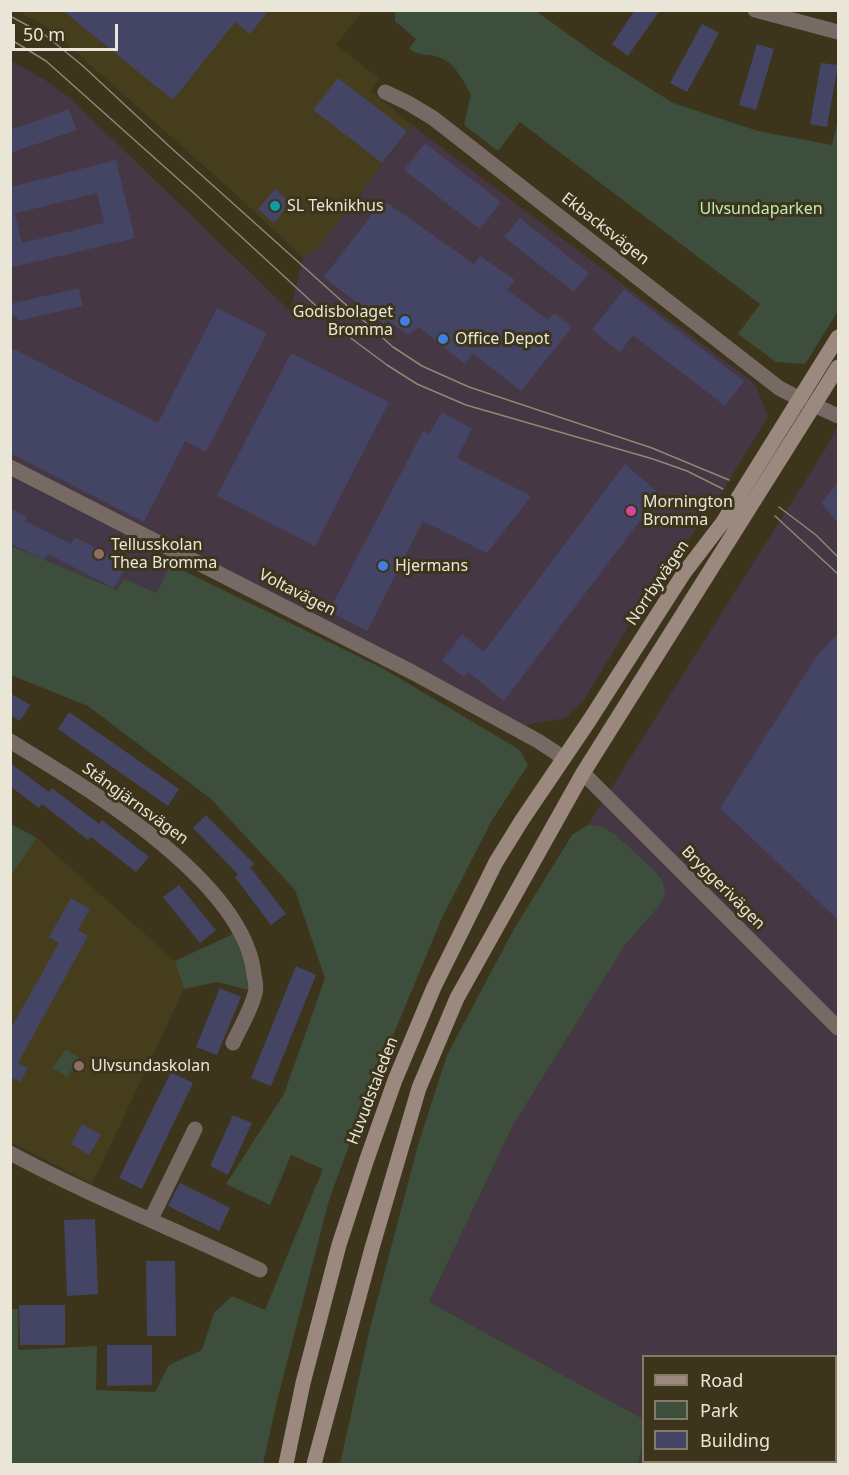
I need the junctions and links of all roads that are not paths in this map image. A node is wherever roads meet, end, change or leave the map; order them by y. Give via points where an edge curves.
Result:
1 (755, 10) edge
2 (838, 32) edge
3 (385, 92) dead end
4 (838, 338) edge
5 (838, 367) edge
6 (807, 402) junction
7 (838, 416) edge
8 (10, 467) edge
9 (10, 741) edge
10 (564, 758) junction
11 (583, 773) junction
12 (838, 1028) edge
13 (233, 1043) dead end
14 (195, 1129) dead end
15 (10, 1153) edge
16 (151, 1219) junction
17 (260, 1270) dead end
18 (286, 1464) edge
19 (314, 1464) edge

1 - 2 street
3 - 6 street, Ekbacksvägen via 433,118 779,388
4 - 6 main road, Norrbyvägen
5 - 6 main road, Norrbyvägen
6 - 7 street, Ekbacksvägen
6 - 10 main road, Norrbyvägen via 684,573
6 - 11 main road, Norrbyvägen
8 - 10 street, Voltavägen via 412,672
9 - 13 street, Stångjärnsvägen via 136,823 177,856 234,922 252,957 256,992
10 - 11 main road
10 - 18 main road, Huvudstaleden via 496,862 434,987 398,1072 339,1245
11 - 12 street, Bryggerivägen
11 - 19 main road via 457,998 419,1088
14 - 16 street
15 - 16 street
16 - 17 street

